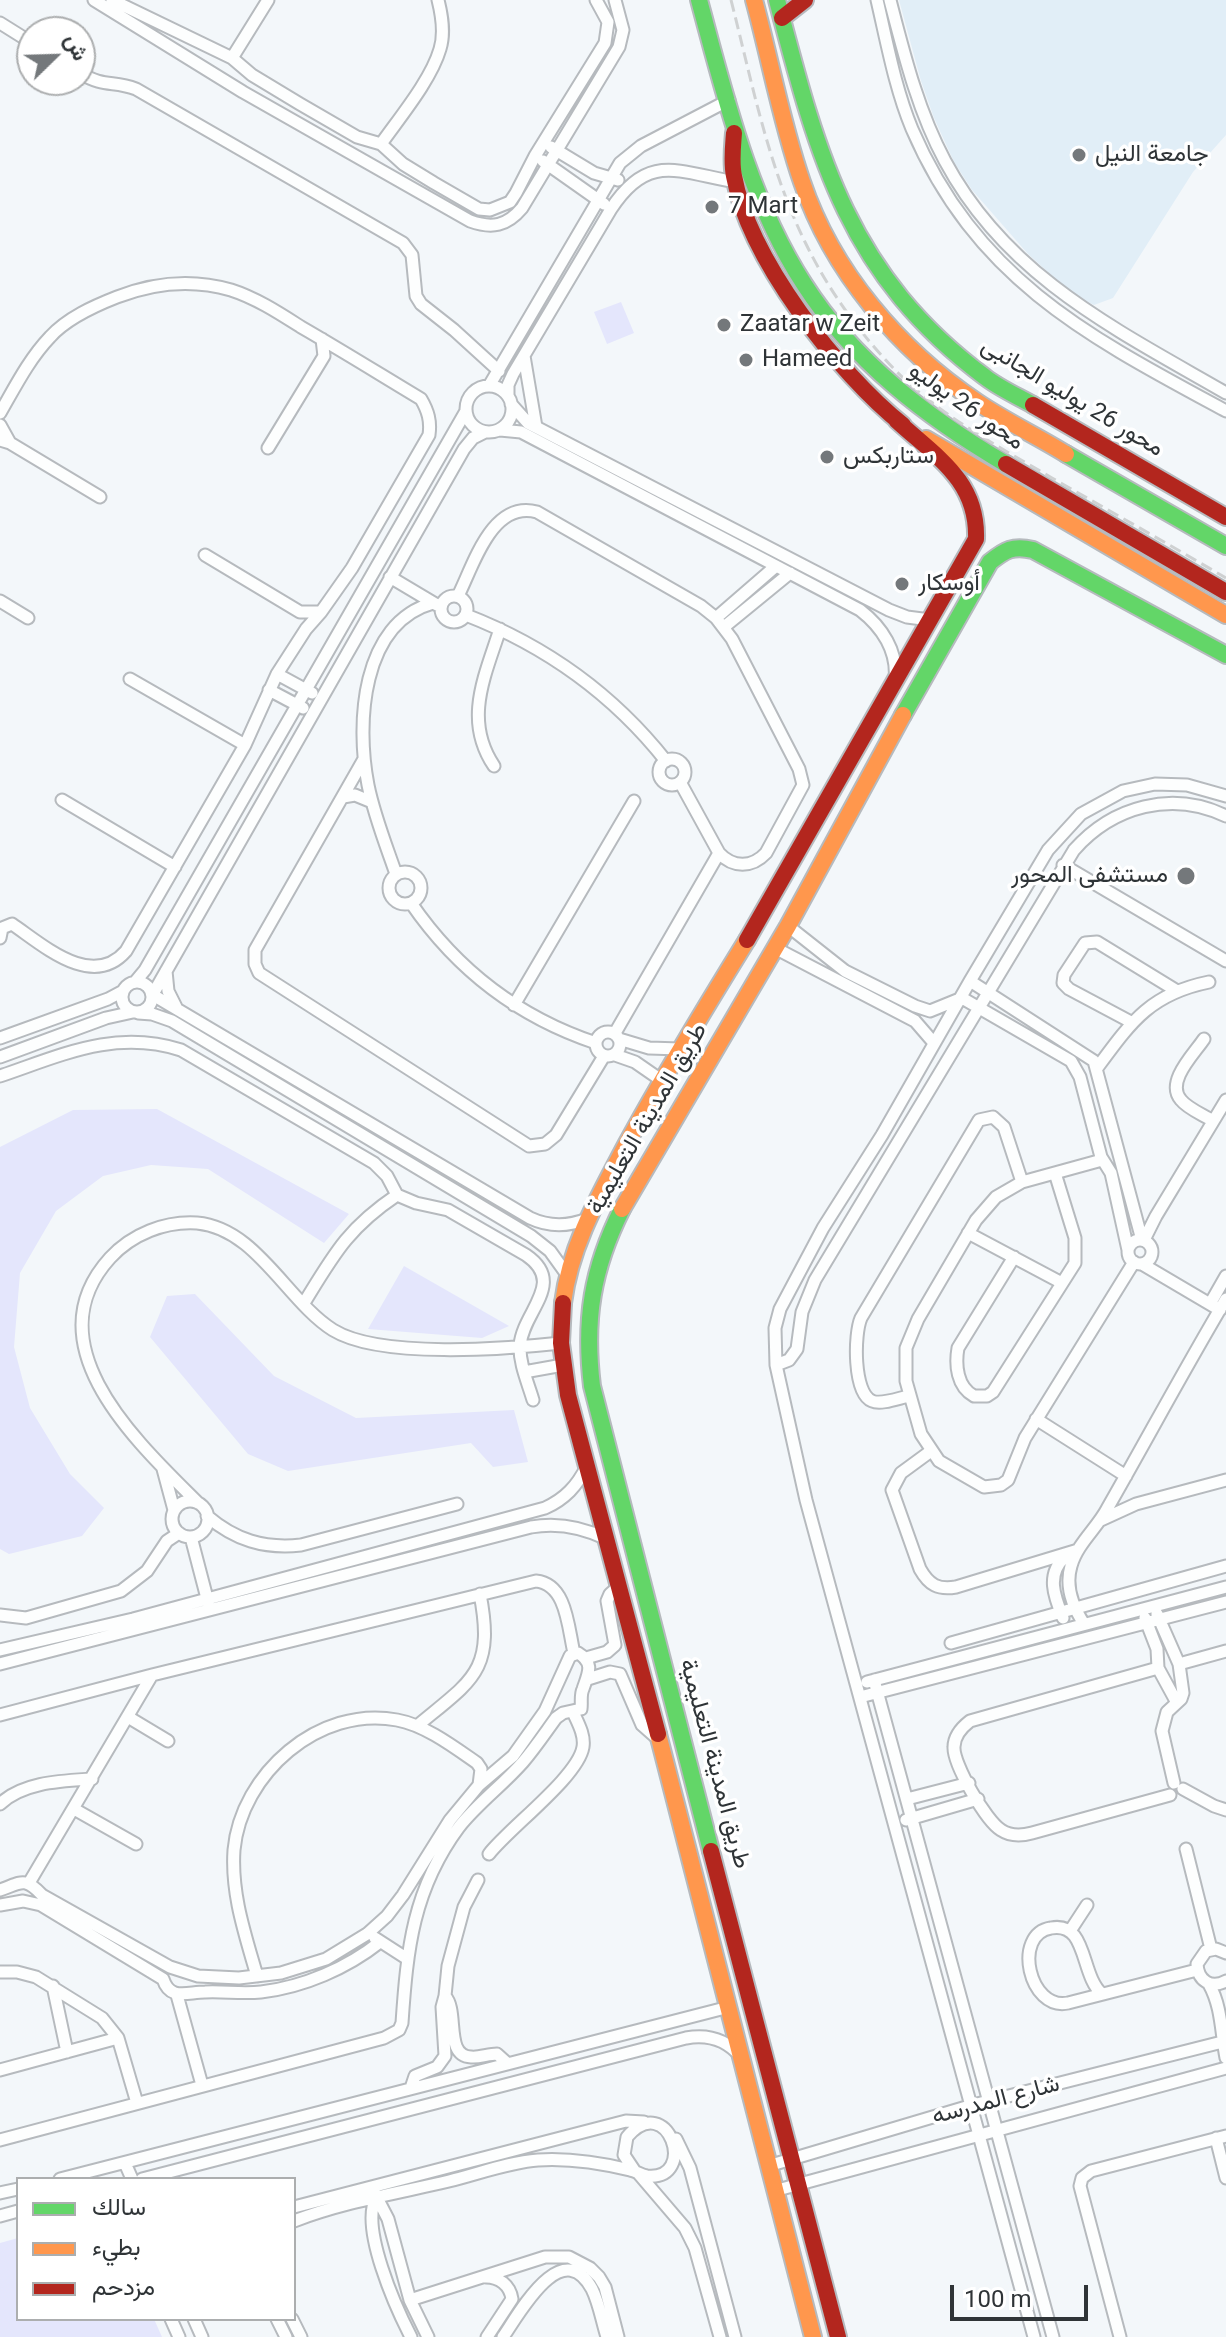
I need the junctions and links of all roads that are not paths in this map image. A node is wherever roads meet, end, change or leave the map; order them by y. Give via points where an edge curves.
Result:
1 (94, 0) edge
2 (112, 0) edge
3 (268, 0) edge
4 (438, 0) edge
5 (596, 0) edge
6 (615, 0) edge
7 (699, 0) edge
8 (754, 0) edge
9 (777, 0) edge
10 (805, 0) edge
11 (877, 0) edge
12 (890, 0) edge
13 (782, 18) junction
14 (208, 48) junction
15 (232, 58) junction
16 (197, 64) junction
17 (252, 75) junction
18 (96, 81) edge
19 (243, 92) junction
20 (729, 100) junction
21 (736, 123) junction
22 (357, 137) junction
23 (544, 142) junction
24 (381, 144) junction
25 (557, 150) junction
26 (348, 152) junction
27 (535, 156) junction
28 (403, 164) junction
29 (549, 164) junction
30 (611, 177) junction
31 (395, 179) junction
32 (735, 182) junction
33 (629, 184) junction
34 (599, 200) junction
35 (611, 209) junction
36 (1109, 326) junction
37 (1131, 338) junction
38 (322, 339) junction
39 (1100, 341) junction
40 (340, 350) junction
41 (1121, 355) junction
42 (324, 356) junction
43 (524, 356) junction
44 (499, 371) junction
45 (489, 386) junction
46 (1226, 393) edge
47 (510, 400) junction
48 (466, 411) junction
49 (1226, 411) edge
50 (0, 413) edge
51 (896, 420) junction
52 (0, 425) edge
53 (536, 427) junction
54 (500, 430) junction
55 (485, 432) junction
56 (5, 442) edge
57 (268, 448) dead end
58 (100, 497) dead end
59 (1226, 517) edge
60 (1226, 546) edge
61 (205, 555) dead end
62 (776, 566) junction
63 (790, 573) junction
64 (390, 577) junction
65 (835, 582) junction
66 (1226, 592) edge
67 (830, 594) junction
68 (458, 596) junction
69 (0, 601) edge
70 (437, 605) junction
71 (300, 612) junction
72 (321, 612) junction
73 (466, 615) junction
74 (1226, 615) edge
75 (28, 618) dead end
76 (930, 620) junction
77 (720, 622) junction
78 (306, 629) junction
79 (500, 629) junction
80 (949, 630) junction
81 (1226, 655) edge
82 (277, 674) junction
83 (130, 679) dead end
84 (894, 685) junction
85 (269, 690) junction
86 (307, 690) junction
87 (321, 698) junction
88 (298, 705) junction
89 (312, 714) junction
90 (245, 745) junction
91 (364, 759) junction
92 (666, 761) junction
93 (494, 766) dead end
94 (680, 782) junction
95 (1226, 796) edge
96 (343, 797) junction
97 (62, 800) dead end
98 (634, 801) dead end
99 (372, 802) junction
100 (1226, 816) edge
101 (719, 853) junction
102 (1063, 865) junction
103 (175, 867) junction
104 (396, 874) junction
105 (782, 882) junction
106 (805, 895) junction
107 (411, 903) junction
108 (788, 926) junction
109 (0, 938) edge
110 (775, 948) junction
111 (1226, 961) edge
112 (167, 968) junction
113 (970, 981) junction
114 (135, 982) junction
115 (1209, 982) dead end
116 (123, 991) junction
117 (987, 991) junction
118 (1177, 991) junction
119 (153, 994) junction
120 (962, 998) junction
121 (514, 1005) junction
122 (979, 1006) junction
123 (178, 1011) junction
124 (136, 1012) junction
125 (1028, 1017) junction
126 (1131, 1022) junction
127 (1019, 1032) junction
128 (617, 1036) junction
129 (0, 1038) edge
130 (1204, 1039) dead end
131 (596, 1043) junction
132 (934, 1043) junction
133 (680, 1049) junction
134 (609, 1055) junction
135 (0, 1057) edge
136 (1076, 1067) junction
137 (1096, 1068) junction
138 (0, 1076) edge
139 (661, 1080) junction
140 (1081, 1083) junction
141 (1226, 1100) edge
142 (1213, 1121) junction
143 (1116, 1146) junction
144 (1101, 1155) junction
145 (1116, 1170) junction
146 (1055, 1173) junction
147 (1022, 1182) junction
148 (397, 1195) junction
149 (843, 1197) junction
150 (859, 1208) junction
151 (587, 1219) junction
152 (968, 1233) junction
153 (1143, 1240) junction
154 (1128, 1250) junction
155 (1014, 1257) junction
156 (1138, 1263) junction
157 (568, 1276) junction
158 (1226, 1276) edge
159 (1062, 1283) junction
160 (304, 1303) junction
161 (1218, 1305) edge
162 (561, 1343) junction
163 (520, 1347) junction
164 (563, 1365) junction
165 (776, 1365) junction
166 (524, 1372) junction
167 (909, 1396) junction
168 (533, 1400) dead end
169 (1036, 1419) junction
170 (931, 1451) junction
171 (587, 1466) junction
172 (163, 1469) junction
173 (1126, 1476) junction
174 (1223, 1478) edge
175 (198, 1503) junction
176 (457, 1504) dead end
177 (174, 1510) junction
178 (207, 1516) junction
179 (1101, 1521) junction
180 (185, 1535) junction
181 (607, 1539) junction
182 (1074, 1552) junction
183 (1226, 1566) edge
184 (619, 1586) junction
185 (1226, 1587) edge
186 (480, 1594) junction
187 (1226, 1602) edge
188 (208, 1604) junction
189 (1075, 1608) junction
190 (1148, 1608) junction
191 (1061, 1613) junction
192 (0, 1615) edge
193 (1153, 1621) junction
194 (1084, 1624) junction
195 (1068, 1628) junction
196 (951, 1643) dead end
197 (0, 1650) edge
198 (1226, 1651) edge
199 (574, 1653) junction
200 (586, 1658) junction
201 (0, 1664) edge
202 (1179, 1664) junction
203 (1158, 1668) junction
204 (152, 1675) junction
205 (588, 1679) junction
206 (894, 1681) junction
207 (875, 1686) junction
208 (859, 1691) junction
209 (1176, 1701) junction
210 (545, 1711) junction
211 (573, 1712) junction
212 (0, 1715) edge
213 (128, 1717) junction
214 (556, 1718) junction
215 (417, 1726) junction
216 (168, 1741) dead end
217 (660, 1741) junction
218 (92, 1779) junction
219 (969, 1783) junction
220 (479, 1785) junction
221 (1178, 1786) junction
222 (487, 1795) junction
223 (907, 1799) junction
224 (978, 1799) junction
225 (0, 1804) edge
226 (74, 1809) junction
227 (1226, 1810) edge
228 (912, 1818) junction
229 (895, 1824) junction
230 (136, 1844) dead end
231 (1186, 1849) dead end
232 (489, 1854) dead end
233 (478, 1880) dead end
234 (29, 1883) junction
235 (4, 1888) edge
236 (14, 1901) junction
237 (0, 1905) edge
238 (1087, 1905) dead end
239 (1070, 1931) junction
240 (367, 1934) junction
241 (380, 1942) junction
242 (1211, 1949) junction
243 (1226, 1953) edge
244 (406, 1958) junction
245 (170, 1967) junction
246 (1197, 1970) junction
247 (0, 1972) edge
248 (257, 1976) junction
249 (163, 1979) junction
250 (1226, 1981) edge
251 (1209, 1984) junction
252 (53, 1986) junction
253 (1102, 1994) junction
254 (177, 1995) junction
255 (445, 1996) junction
256 (729, 2007) junction
257 (118, 2038) junction
258 (1225, 2042) edge
259 (67, 2052) junction
260 (742, 2058) junction
261 (1226, 2058) edge
262 (507, 2063) junction
263 (1, 2067) edge
264 (1226, 2068) edge
265 (202, 2085) junction
266 (411, 2088) junction
267 (991, 2101) junction
268 (137, 2103) junction
269 (973, 2105) junction
270 (648, 2124) junction
271 (998, 2129) junction
272 (668, 2133) junction
273 (981, 2134) junction
274 (1221, 2137) edge
275 (0, 2140) edge
276 (791, 2159) junction
277 (125, 2163) junction
278 (768, 2166) junction
279 (447, 2168) junction
280 (636, 2172) junction
281 (107, 2174) edge
282 (175, 2174) edge
283 (79, 2177) edge
284 (131, 2177) edge
285 (155, 2177) edge
286 (1226, 2178) edge
287 (451, 2180) junction
288 (797, 2184) junction
289 (774, 2191) junction
290 (374, 2193) junction
291 (296, 2207) edge
292 (296, 2220) edge
293 (484, 2277) junction
294 (410, 2300) junction
295 (513, 2312) junction
296 (411, 2337) edge
297 (428, 2337) edge
298 (487, 2337) edge
299 (503, 2337) edge
300 (607, 2337) edge
301 (618, 2337) edge
302 (720, 2337) edge
303 (735, 2337) edge
304 (813, 2337) edge
305 (838, 2337) edge
306 (1034, 2337) edge
307 (1053, 2337) edge
308 (1120, 2337) edge

1 - 16 street
2 - 14 street
3 - 15 street
4 - 24 street via 440,51
5 - 23 street via 608,22 605,43
6 - 25 street via 623,30 619,47
7 - 20 main road, محور 26 يوليو
8 - 60 main road, محور 26 يوليو via 802,183 828,240 882,319 927,364 977,402
9 - 13 main road, محور 26 يوليو الجانبى
10 - 13 main road
11 - 39 street via 912,129 953,207 1012,274
12 - 36 street via 925,116 967,197 1022,262
13 - 59 main road, محور 26 يوليو الجانبى via 817,146 840,207 872,264 913,316 987,379
14 - 15 street
14 - 16 street
15 - 17 street
16 - 19 street
17 - 19 street
17 - 22 street
18 - 44 street via 136,89 403,243 412,255 421,304
19 - 26 street
20 - 21 main road, محور 26 يوليو
20 - 30 street via 634,151
21 - 32 main road
21 - 66 main road, محور 26 يوليو via 765,206 803,283 889,383 960,437
22 - 24 street
22 - 26 street
23 - 25 street
23 - 27 street
24 - 28 street
25 - 29 street
25 - 30 street via 594,173
26 - 31 street
27 - 28 street via 510,202 490,210 479,209
27 - 29 street
28 - 31 street
29 - 31 street via 516,216 497,226 470,221
29 - 34 street
30 - 33 street
30 - 34 street
32 - 33 street via 661,169
32 - 51 main road via 759,241 804,318 837,362
33 - 35 street
34 - 35 street
34 - 44 street
35 - 43 street
36 - 37 street
36 - 39 street
37 - 41 street
37 - 46 street
38 - 40 street
38 - 42 street
38 - 50 street via 231,290 163,284 102,303 51,335
39 - 41 street
40 - 42 street
40 - 72 street via 421,399 430,426 352,568
41 - 49 street
42 - 57 street
43 - 47 street via 508,385
43 - 53 street
44 - 45 street
45 - 47 street
45 - 48 street via 474,391
47 - 53 street via 521,418
47 - 54 street via 508,422
48 - 55 street via 472,425
48 - 86 street
51 - 74 main road
51 - 76 main road, طريق المدينة التعليمية via 963,483 978,515 972,550
52 - 56 street
53 - 65 street
54 - 55 street
54 - 62 street via 521,432
55 - 64 street via 464,449
56 - 58 street
61 - 71 street
62 - 63 street
62 - 77 street
63 - 67 street
63 - 77 street
64 - 70 street
64 - 87 street
65 - 67 street
65 - 76 street via 898,614
67 - 84 street via 879,627 893,655
68 - 70 street
68 - 73 street via 466,604
68 - 77 street via 499,521 525,510 701,606
69 - 75 street
70 - 73 street via 448,621 459,622
70 - 91 street via 412,611 397,623 376,658 365,700
71 - 72 street
71 - 78 street
72 - 78 street
73 - 79 street
76 - 80 main road
76 - 84 main road, طريق المدينة التعليمية
77 - 101 street via 803,785 762,858 738,865
78 - 82 street
79 - 92 street via 591,684
79 - 93 street via 477,708 479,735
80 - 81 main road, طريق المدينة التعليمية via 990,562 1006,549 1020,547
80 - 106 main road, طريق المدينة التعليمية
82 - 85 street
82 - 86 street
83 - 90 street
84 - 105 main road, طريق المدينة التعليمية
85 - 88 street
85 - 90 street
86 - 87 street
86 - 88 street
87 - 89 street
88 - 89 street
88 - 114 street
89 - 112 street
90 - 103 street
91 - 96 street
91 - 99 street
92 - 94 street via 683,765
92 - 94 street via 661,777 670,784
94 - 101 street
95 - 113 street via 1187,785 1155,784 1123,791 1081,814 1048,850
96 - 99 street via 355,795
96 - 134 street via 255,950 259,973 529,1146 545,1144 556,1135
97 - 103 street
98 - 121 street
99 - 104 street
100 - 102 street via 1179,803 1135,808 1095,829
101 - 128 street
102 - 111 street
102 - 117 street
103 - 109 street via 126,951 109,965 99,968 63,958 12,924 2,928
104 - 107 street via 389,885 391,898
104 - 107 street via 409,872 419,881 420,894
105 - 106 main road
105 - 133 main road, طريق المدينة التعليمية
106 - 108 main road, طريق المدينة التعليمية
107 - 121 street via 459,962
108 - 110 main road, طريق المدينة التعليمية
108 - 120 street via 845,971 915,1006 930,1011
110 - 132 street via 915,1021
110 - 276 main road, طريق المدينة التعليمية via 610,1232 592,1282 587,1337 591,1392
112 - 119 street
112 - 123 street via 168,991
113 - 117 street
113 - 120 street
114 - 116 street
114 - 119 street via 144,983
115 - 118 street
116 - 124 street via 125,1006
116 - 129 street
117 - 122 street
117 - 125 street
118 - 126 street
118 - 126 street via 1097,942 1085,943 1063,983
119 - 123 street
119 - 124 street via 148,1009
120 - 122 street
120 - 132 street
121 - 131 street
122 - 127 street
122 - 150 street
123 - 151 street via 530,1218 560,1226
124 - 135 street
124 - 157 street via 172,1021 531,1236
125 - 127 street
125 - 137 street
126 - 137 street
127 - 136 street
128 - 131 street via 604,1032
128 - 133 street via 649,1048
128 - 134 street via 621,1046
130 - 142 street via 1178,1077 1176,1089 1181,1101
131 - 134 street via 598,1051
132 - 149 street
133 - 139 main road, طريق المدينة التعليمية
134 - 139 street via 635,1062
136 - 137 street via 1082,1060
136 - 140 street
137 - 140 street via 1091,1084
137 - 143 street
138 - 148 street via 100,1044 163,1044 374,1163
139 - 151 main road, طريق المدينة التعليمية
140 - 144 street
141 - 142 street
142 - 153 street
143 - 144 street
143 - 145 street
144 - 145 street
144 - 146 street
145 - 153 street
145 - 154 street
146 - 147 street
146 - 159 street via 1076,1246 1075,1263
147 - 152 street via 996,1197
147 - 167 street via 1004,1127 993,1117 979,1120 861,1318 855,1344 863,1392 876,1402
148 - 160 street via 341,1243
148 - 163 street via 448,1210 536,1262 544,1283
149 - 150 street
149 - 165 street via 780,1309
150 - 165 street via 808,1296 797,1349
151 - 157 main road, طريق المدينة التعليمية
152 - 155 street
152 - 167 street via 911,1332 905,1365
153 - 154 street
153 - 156 street via 1152,1254 1149,1261
154 - 156 street
155 - 159 street
155 - 159 street via 958,1348 957,1365 968,1393 993,1392
156 - 161 street
156 - 169 street
157 - 162 main road, طريق المدينة التعليمية
158 - 161 street
160 - 163 street via 333,1330 378,1344
160 - 172 street via 238,1238 219,1227 159,1227 110,1257 85,1305 84,1347 110,1405
161 - 173 street
162 - 163 street
162 - 164 main road, طريق المدينة التعليمية
163 - 166 street
164 - 166 street
164 - 171 main road, طريق المدينة التعليمية
165 - 208 street via 806,1500
166 - 168 street
167 - 170 street
169 - 170 street via 1008,1480 993,1488 949,1469
169 - 173 street
170 - 182 street via 901,1473 892,1490 920,1569 934,1586 956,1587
171 - 181 main road, طريق المدينة التعليمية
171 - 188 street via 575,1487 545,1508
172 - 175 street
172 - 177 street
173 - 179 street
174 - 179 street via 1136,1504
175 - 177 street via 187,1502
175 - 178 street
176 - 178 street via 284,1546 237,1537
177 - 180 street via 173,1525
178 - 180 street via 199,1534
179 - 182 street
180 - 188 street
180 - 192 street via 167,1541 147,1571 121,1591 26,1618
181 - 184 main road, طريق المدينة التعليمية
181 - 188 street via 574,1527 540,1525
182 - 189 street via 1069,1575
182 - 191 street via 1058,1564 1053,1577
183 - 189 street
184 - 200 street via 607,1601 615,1645
184 - 217 main road, طريق المدينة التعليمية
185 - 190 street
186 - 199 street via 536,1581 552,1586
186 - 204 street
186 - 215 street via 487,1632 482,1660 467,1684
187 - 193 street
188 - 197 street
188 - 201 street
189 - 191 street
189 - 194 street
190 - 193 street
190 - 194 street
191 - 195 street
191 - 196 street
193 - 202 street
193 - 203 street
193 - 206 street
194 - 195 street
195 - 206 street
198 - 202 street
199 - 200 street
199 - 210 street
200 - 205 street
202 - 209 street via 1183,1696
203 - 209 street
203 - 219 street via 970,1721 958,1733 953,1749
204 - 212 street
204 - 213 street
205 - 211 street via 581,1709
205 - 217 street via 620,1674 642,1725
206 - 207 street
207 - 208 street
207 - 223 street
208 - 229 street
209 - 221 street via 1162,1731
210 - 214 street
210 - 220 street via 513,1756
211 - 214 street
211 - 232 street via 583,1737 580,1756
213 - 216 street
213 - 218 street
214 - 222 street via 522,1763
215 - 220 street via 477,1763
215 - 248 street via 371,1718 331,1727 286,1753 262,1780 234,1848 237,1905
217 - 256 main road, طريق المدينة التعليمية
218 - 225 street via 15,1792
218 - 226 street
219 - 223 street
219 - 224 street
220 - 222 street
220 - 240 street via 403,1895
221 - 224 street via 1168,1788 1170,1795 1023,1835 992,1823
221 - 227 street
222 - 244 street via 448,1844 425,1890
223 - 228 street
224 - 228 street
226 - 230 street
226 - 234 street
228 - 229 street
228 - 267 street
229 - 269 street
231 - 242 street
233 - 255 street via 454,1936
234 - 235 street
234 - 245 street
235 - 236 street
236 - 237 street
236 - 249 street via 50,1909
238 - 239 street
239 - 253 street via 1081,1944 1091,1982
239 - 253 street via 1048,1928 1031,1943 1029,1959 1038,1991 1061,2005
240 - 241 street
240 - 248 street via 304,1967
241 - 244 street
241 - 254 street via 343,1966 295,1985 262,1992
242 - 243 street
242 - 246 street via 1198,1959
244 - 265 street via 402,2023 393,2035
245 - 248 street via 198,1976
245 - 249 street
246 - 251 street
246 - 253 street
247 - 252 street via 26,1974
249 - 254 street
250 - 251 street
251 - 258 street
252 - 257 street via 102,2018
252 - 259 street
254 - 265 street
255 - 262 street via 451,2003 460,2053 472,2058 497,2054
255 - 266 street via 445,2056 437,2067 415,2076
256 - 260 main road, طريق المدينة التعليمية
256 - 262 street
257 - 259 street
257 - 268 street
258 - 261 street
258 - 267 street, شارع المدرسه
259 - 263 street
260 - 278 main road, طريق المدينة التعليمية
260 - 282 street via 725,2043 694,2036
262 - 266 street
264 - 271 street, شارع المدرسه
265 - 268 street
266 - 277 street
267 - 269 street, شارع المدرسه
267 - 271 street
268 - 275 street
269 - 273 street
269 - 276 street, شارع المدرسه
270 - 272 street
270 - 279 street via 626,2121
270 - 280 street via 633,2130 624,2145 624,2155
271 - 273 street, شارع المدرسه
271 - 307 street
272 - 280 street via 675,2146 670,2166 652,2176
272 - 303 street via 690,2168
273 - 288 street, شارع المدرسه
273 - 306 street
274 - 286 street
274 - 308 street via 1091,2171 1082,2178
276 - 278 street, شارع المدرسه
276 - 288 main road, طريق المدينة التعليمية
277 - 281 street
277 - 284 street
278 - 289 main road, طريق المدينة التعليمية
279 - 287 street
279 - 290 street
280 - 287 street via 588,2162 539,2160
280 - 302 street via 685,2228
281 - 283 street
282 - 285 street
287 - 290 street
288 - 289 street, شارع المدرسه
288 - 305 main road, طريق المدينة التعليمية
289 - 304 main road, طريق المدينة التعليمية
290 - 291 street
290 - 292 street
290 - 294 street via 388,2219
290 - 296 street via 372,2229
293 - 294 street
293 - 295 street via 498,2279 509,2289
293 - 301 street via 550,2256 580,2261 605,2287
294 - 297 street
295 - 298 street
295 - 299 street
295 - 300 street via 543,2280 571,2272 594,2292

